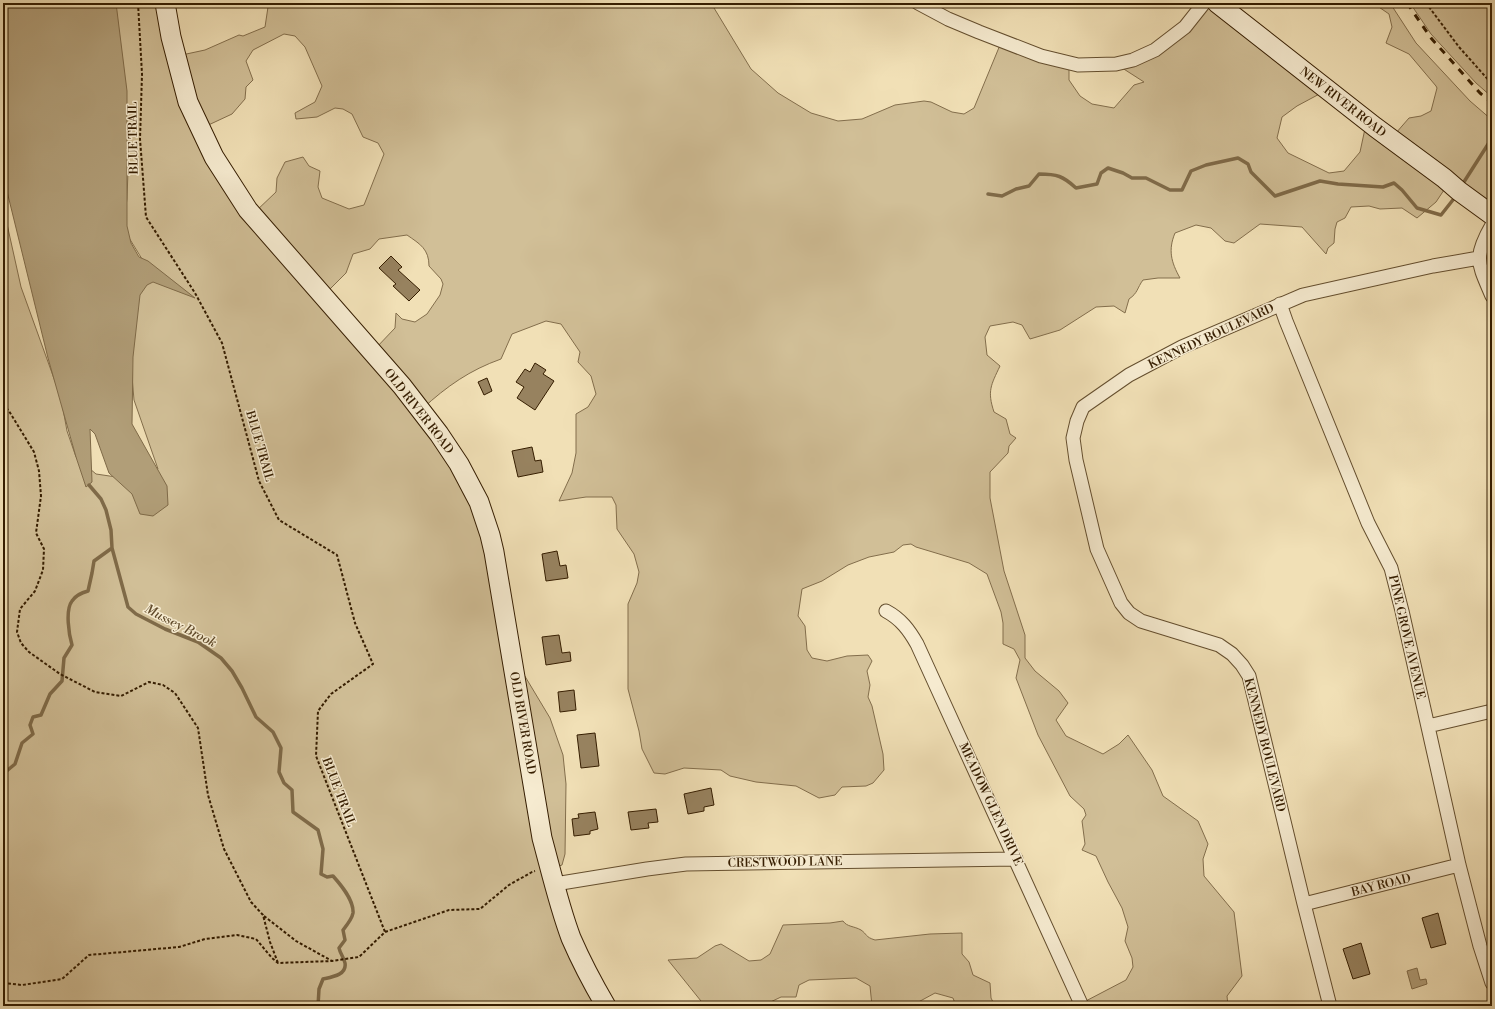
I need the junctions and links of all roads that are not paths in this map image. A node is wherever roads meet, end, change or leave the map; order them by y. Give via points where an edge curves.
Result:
1 (165, 3) edge
2 (918, 3) edge
3 (1204, 3) edge
4 (1217, 3) edge
5 (1492, 215) edge
6 (1492, 225) edge
7 (1479, 258) junction
8 (1492, 296) edge
9 (1280, 304) junction
10 (886, 611) dead end
11 (1492, 711) edge
12 (1428, 726) junction
13 (1016, 859) junction
14 (1459, 866) junction
15 (553, 877) junction
16 (1304, 904) junction
17 (1492, 983) edge
18 (606, 1006) edge
19 (1082, 1006) edge
20 (1330, 1006) edge

1 - 15 main road, OLD RIVER ROAD via 170,37 188,102 218,163 248,210 402,386 439,434 459,464 479,502 494,552 541,830
2 - 3 street via 979,32 1041,56 1078,65 1116,64 1155,50 1185,27
4 - 5 main road, NEW RIVER ROAD via 1300,70
6 - 7 street via 1483,241
7 - 8 street via 1480,268
7 - 9 street, KENNEDY BOULEVARD via 1303,295
9 - 12 street, PINE GROVE AVENUE via 1368,523 1391,568
9 - 16 street, KENNEDY BOULEVARD via 1182,347 1129,375 1083,407 1076,421 1073,438 1097,549 1121,603 1129,613 1141,621 1219,645 1232,654 1249,676
10 - 13 street, MEADOW GLEN DRIVE via 905,625 917,644
11 - 12 street
12 - 14 street, PINE GROVE AVENUE
13 - 15 street, CRESTWOOD LANE via 686,864
13 - 19 street, MEADOW GLEN DRIVE
14 - 16 street, BAY ROAD
14 - 17 street, PINE GROVE AVENUE
15 - 18 main road, OLD RIVER ROAD via 571,937
16 - 20 street, KENNEDY BOULEVARD

